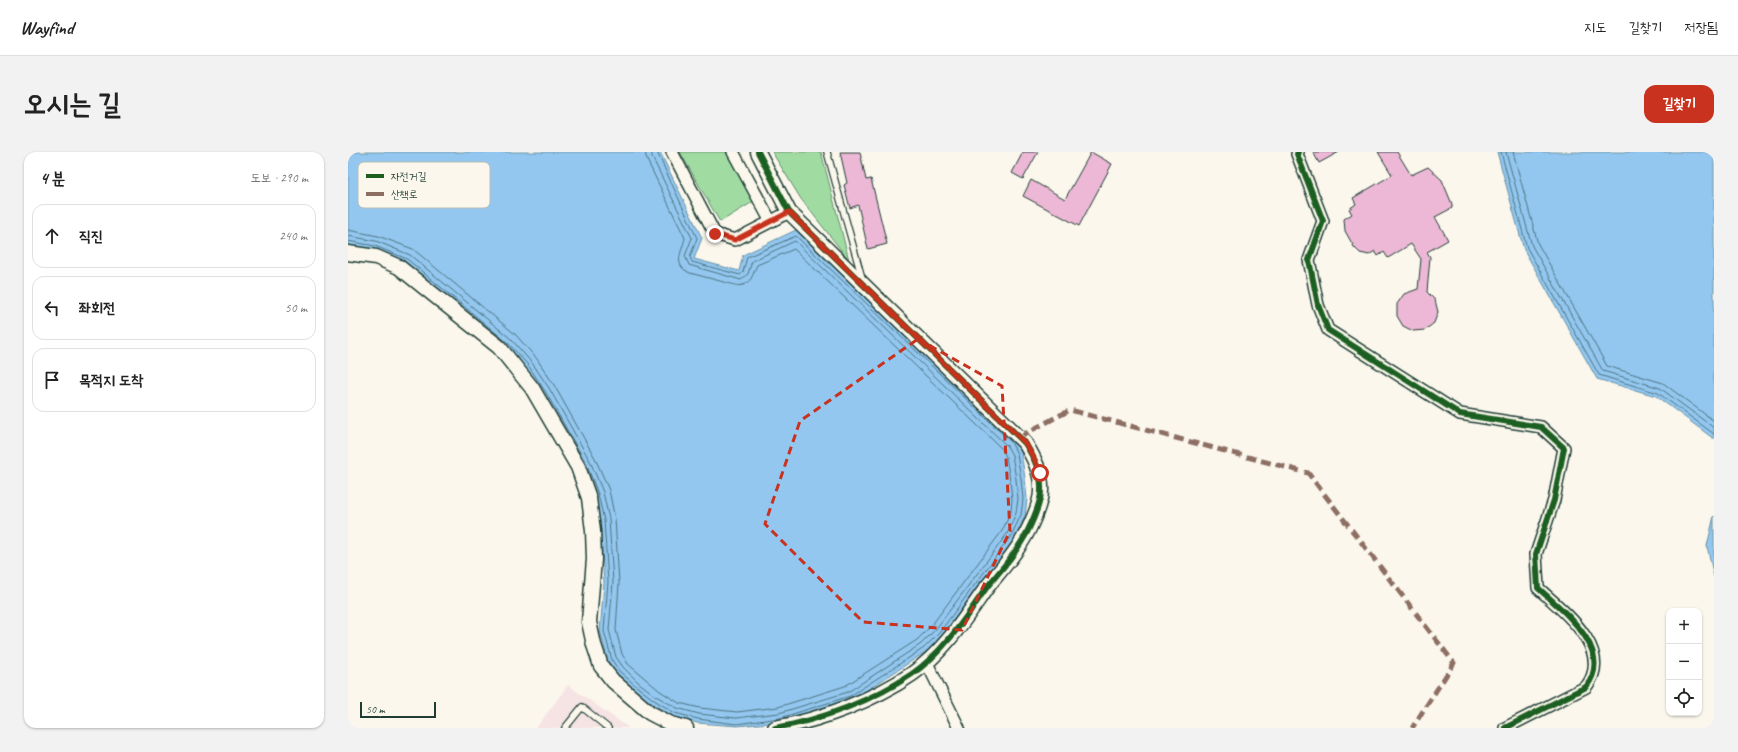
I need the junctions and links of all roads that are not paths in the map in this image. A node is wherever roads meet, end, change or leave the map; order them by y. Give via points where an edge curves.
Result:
1 (672, 152) edge
2 (733, 152) edge
3 (758, 152) edge
4 (827, 152) edge
5 (1298, 152) edge
6 (789, 212) junction
7 (770, 220) junction
8 (348, 253) edge
9 (864, 286) junction
10 (927, 663) junction
11 (565, 728) edge
12 (608, 728) edge
13 (686, 728) edge
14 (775, 728) edge
15 (959, 728) edge
16 (1505, 728) edge

1 - 7 street via 715,234 735,240
2 - 7 street
3 - 6 street
4 - 9 lane
5 - 16 street via 1323,221 1309,260 1318,304 1328,330 1460,414 1541,426 1564,448 1554,500 1536,554 1538,588 1569,617 1588,641 1594,654 1594,672 1586,687
6 - 7 street
6 - 9 street
8 - 13 street via 376,257 399,267 499,347 532,388 578,467 589,498 594,559 589,622 601,666 613,681 650,713 671,724
9 - 10 street via 1025,443 1040,473 1042,492 1022,541
10 - 14 street via 910,675 844,710
10 - 15 street
11 - 12 lane via 582,707

